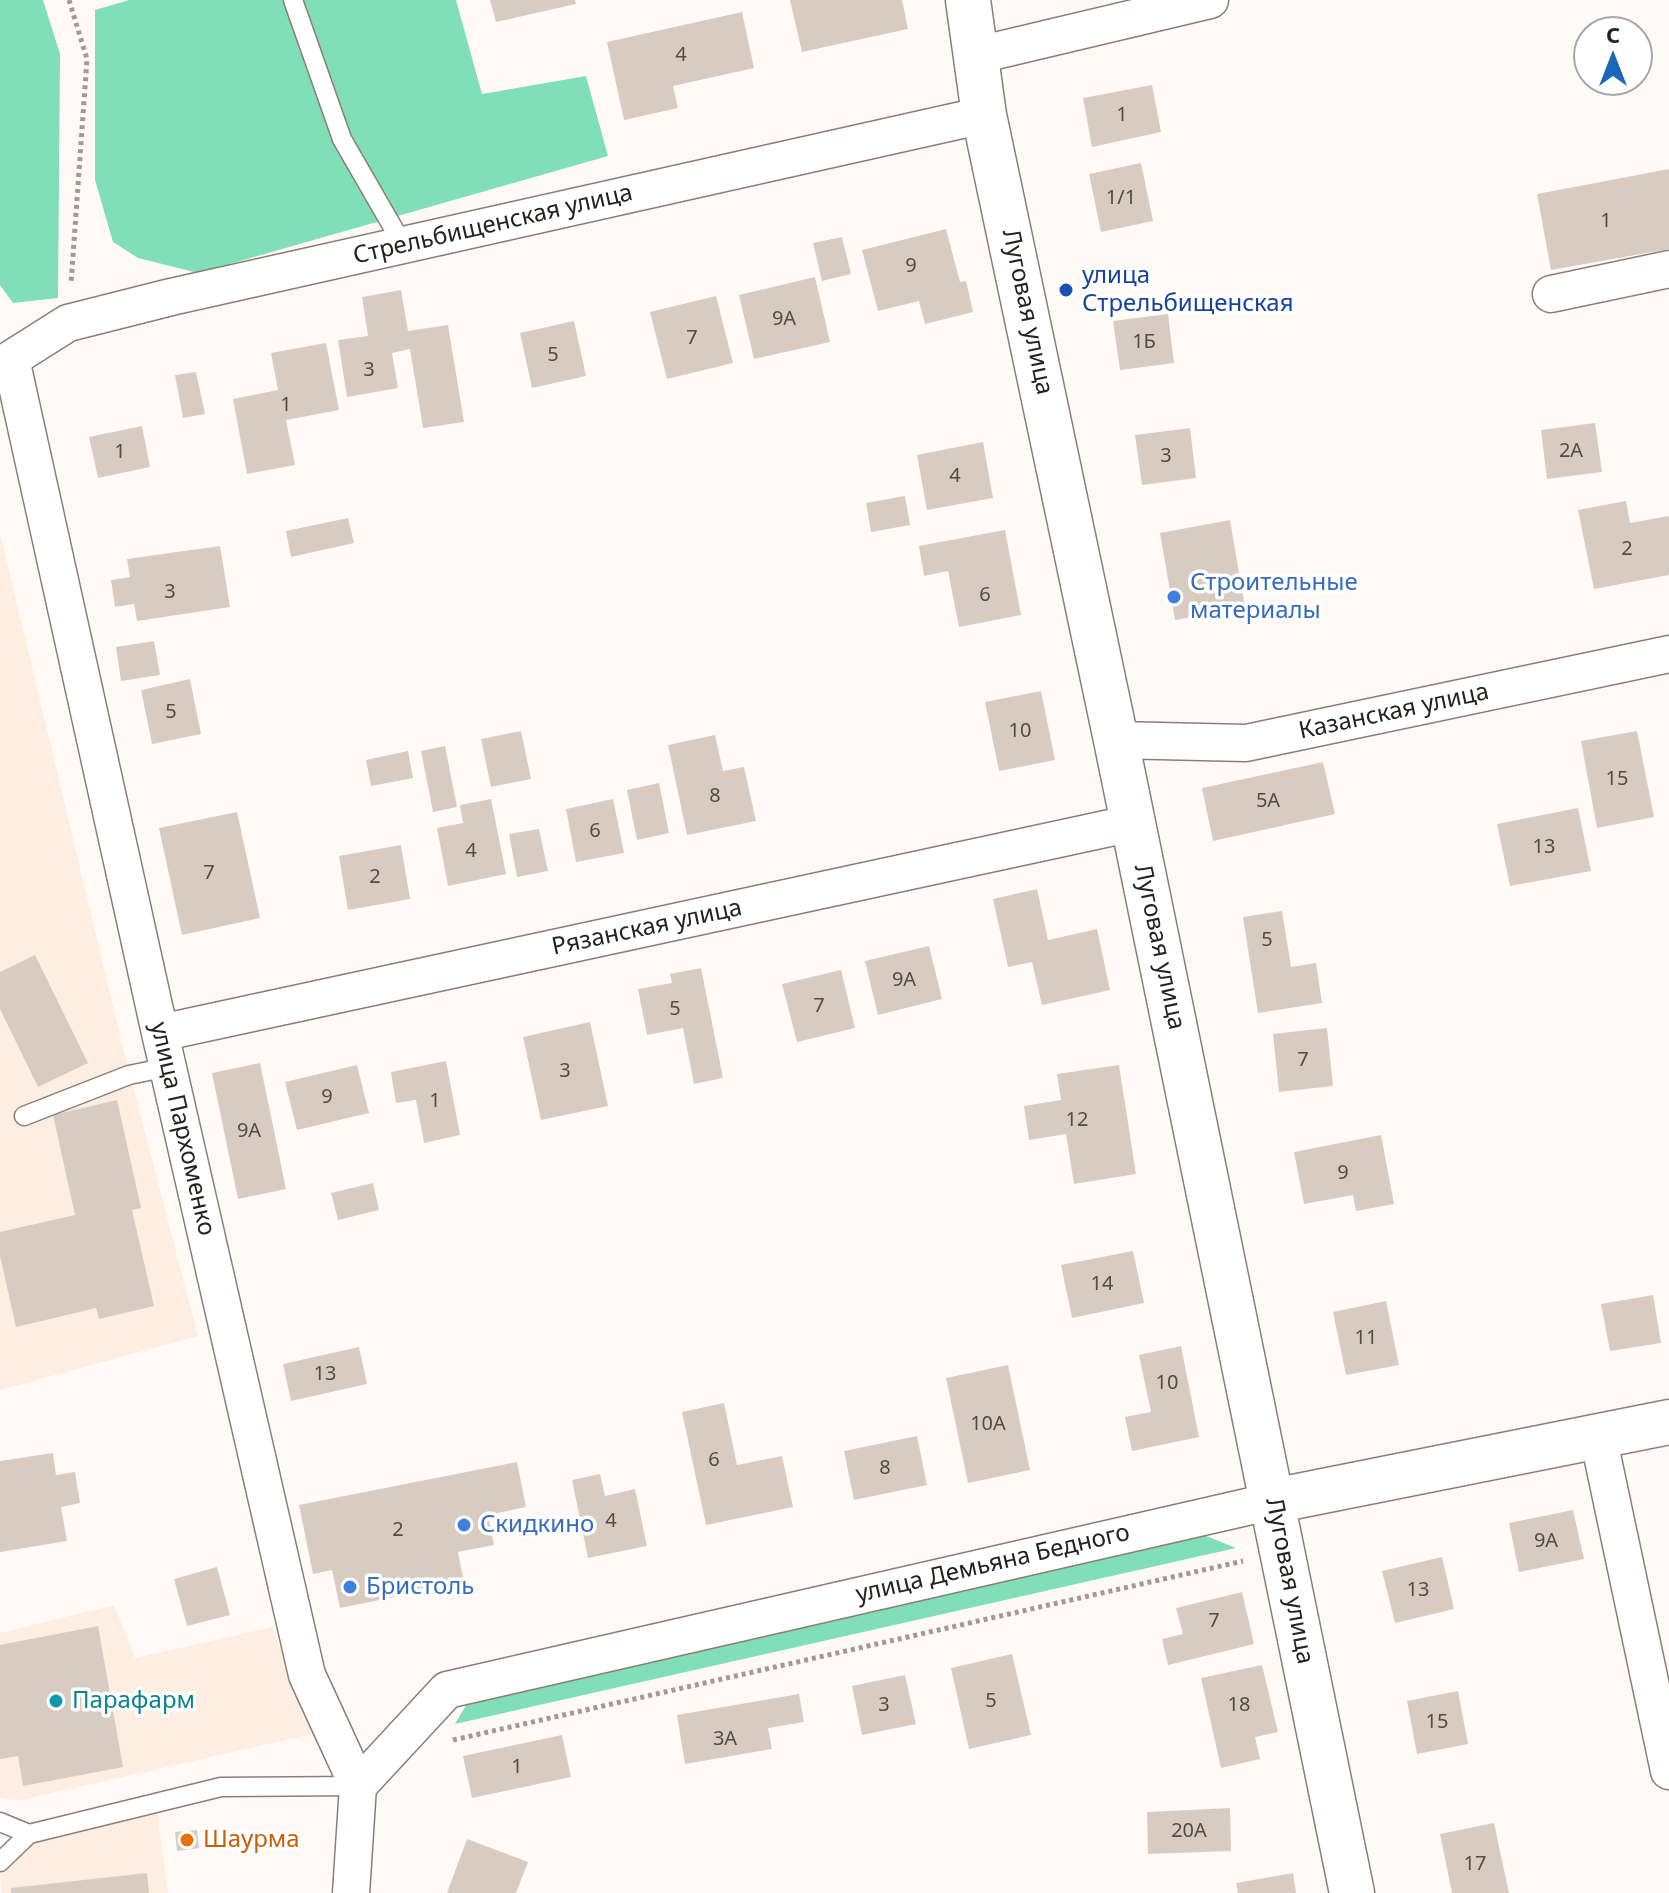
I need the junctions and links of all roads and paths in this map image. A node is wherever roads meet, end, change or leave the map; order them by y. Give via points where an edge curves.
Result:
1 (69, 0) edge
2 (293, 0) edge
3 (968, 0) edge
4 (1210, 0) edge
5 (974, 56) junction
6 (984, 115) junction
7 (403, 245) junction
8 (1669, 269) edge
9 (1551, 294) dead end
10 (68, 323) junction
11 (5, 356) edge
12 (1669, 654) edge
13 (1116, 740) junction
14 (1133, 823) junction
15 (164, 1050) junction
16 (24, 1116) dead end
17 (1669, 1422) edge
18 (1598, 1436) junction
19 (1273, 1501) junction
20 (1283, 1551) junction
21 (448, 1741) dead end
22 (1669, 1771) edge
23 (358, 1786) junction
24 (0, 1822) edge
25 (29, 1834) junction
26 (0, 1862) edge
27 (351, 1893) edge
28 (1352, 1893) edge

1 - 10 path via 87,59
2 - 7 lane via 342,139
3 - 5 main road, Луговая улица
4 - 5 street
5 - 6 main road, Луговая улица
6 - 7 street, Стрельбищенская улица
6 - 13 main road, Луговая улица
7 - 10 street, Стрельбищенская улица
8 - 9 street
10 - 11 street, Стрельбищенская улица
11 - 15 street, улица Пархоменко
12 - 13 street, Казанская улица via 1246,743
13 - 14 main road, Луговая улица
14 - 15 street, Рязанская улица
14 - 19 main road, Луговая улица
15 - 16 lane via 129,1075
15 - 23 street, улица Пархоменко via 307,1675
17 - 18 main road, улица Демьяна Бедного
18 - 19 main road, улица Демьяна Бедного
18 - 22 street
19 - 20 main road, Луговая улица
19 - 23 street, улица Демьяна Бедного via 447,1690
20 - 21 path
20 - 28 main road, Луговая улица
23 - 25 lane via 221,1787
23 - 27 street, улица Пархоменко
24 - 25 lane
25 - 26 lane

